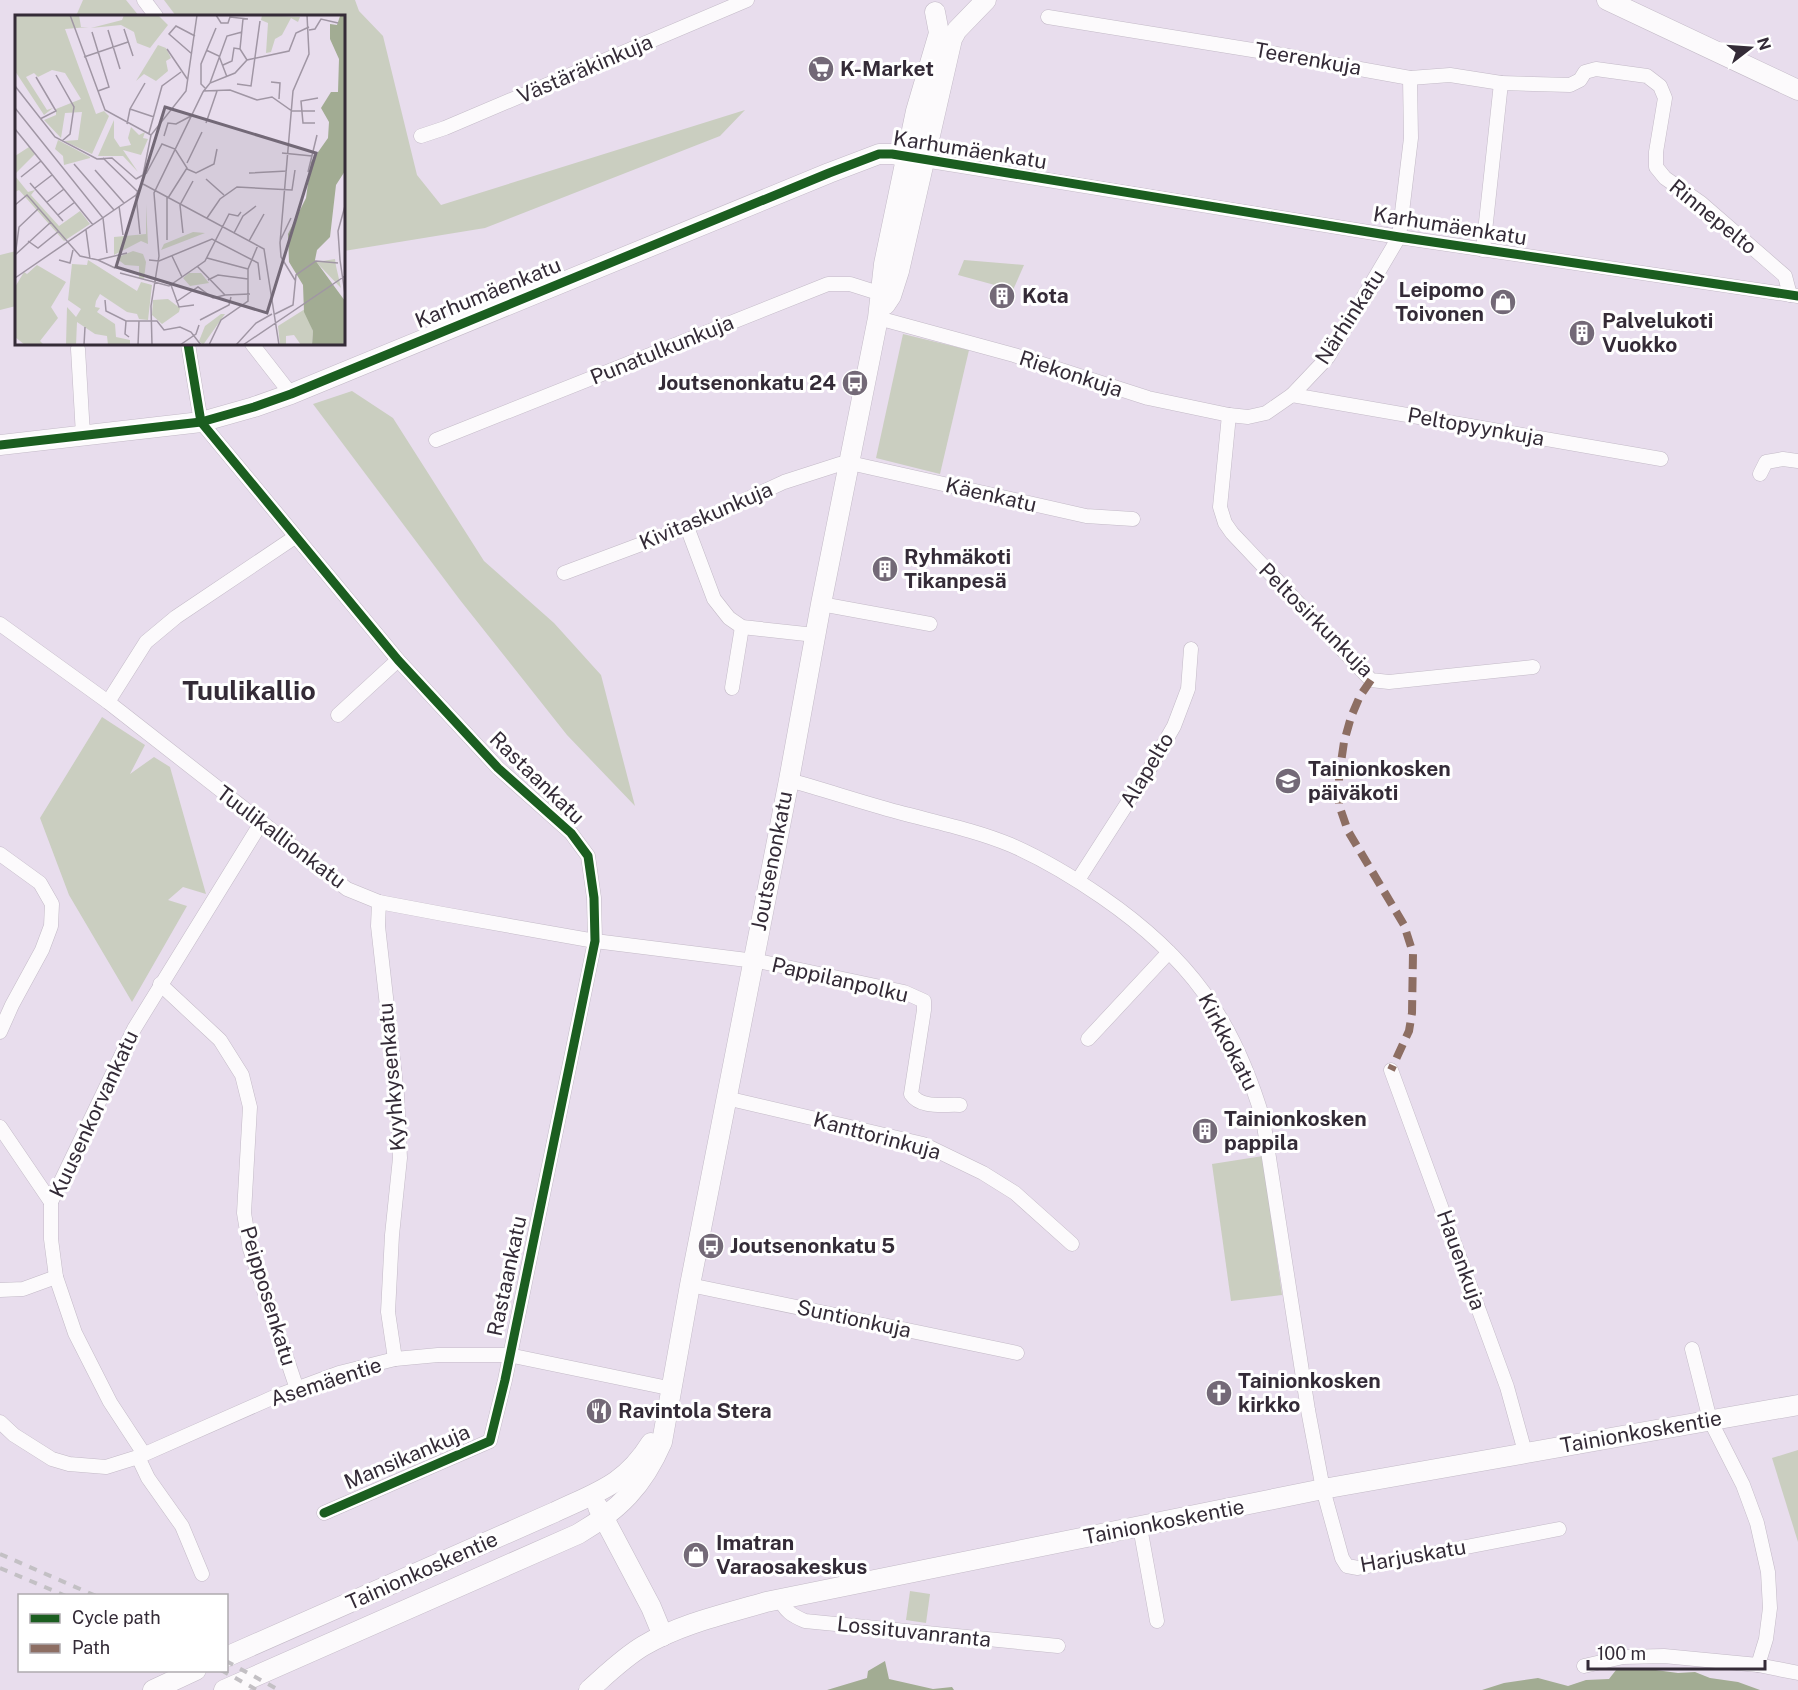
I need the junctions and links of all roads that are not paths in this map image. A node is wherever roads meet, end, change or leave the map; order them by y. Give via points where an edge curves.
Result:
1 (144, 0) edge
2 (747, 0) edge
3 (1607, 0) edge
4 (981, 3) edge
5 (931, 6) edge
6 (155, 15) edge
7 (1048, 17) dead end
8 (1410, 78) junction
9 (1501, 83) junction
10 (1798, 90) edge
11 (421, 136) dead end
12 (916, 158) junction
13 (1400, 237) junction
14 (1483, 250) junction
15 (885, 295) junction
16 (1794, 296) edge
17 (878, 318) junction
18 (188, 345) edge
19 (253, 345) edge
20 (78, 349) dead end
21 (291, 394) junction
22 (1292, 395) junction
23 (1266, 413) joint
24 (1228, 415) junction
25 (201, 422) junction
26 (82, 435) junction
27 (436, 440) dead end
28 (0, 445) edge
29 (1660, 459) dead end
30 (1798, 461) edge
31 (850, 463) junction
32 (1761, 474) dead end
33 (1132, 519) dead end
34 (687, 527) junction
35 (296, 537) junction
36 (564, 573) dead end
37 (820, 604) junction
38 (0, 624) edge
39 (930, 624) dead end
40 (742, 627) junction
41 (815, 635) junction
42 (1191, 649) dead end
43 (399, 660) junction
44 (1533, 667) dead end
45 (732, 688) dead end
46 (108, 702) junction
47 (338, 715) dead end
48 (789, 780) junction
49 (261, 823) junction
50 (0, 854) edge
51 (1078, 880) junction
52 (379, 902) junction
53 (595, 941) junction
54 (1169, 952) junction
55 (752, 961) junction
56 (160, 984) junction
57 (0, 1032) edge
58 (1088, 1039) dead end
59 (1391, 1070) dead end
60 (726, 1098) junction
61 (960, 1105) dead end
62 (0, 1126) edge
63 (51, 1202) junction
64 (1072, 1244) dead end
65 (56, 1277) junction
66 (690, 1285) junction
67 (0, 1290) edge
68 (1692, 1349) dead end
69 (1017, 1353) dead end
70 (509, 1355) junction
71 (395, 1359) junction
72 (297, 1389) junction
73 (671, 1397) junction
74 (1798, 1405) edge
75 (1708, 1411) junction
76 (0, 1422) edge
77 (1525, 1452) junction
78 (141, 1455) junction
79 (1323, 1489) junction
80 (592, 1495) junction
81 (324, 1513) dead end
82 (605, 1518) junction
83 (1140, 1527) junction
84 (1559, 1528) dead end
85 (202, 1574) dead end
86 (780, 1598) junction
87 (1157, 1621) dead end
88 (663, 1636) junction
89 (1058, 1646) dead end
90 (228, 1656) edge
91 (1758, 1665) junction
92 (1584, 1666) dead end
93 (194, 1672) edge
94 (1798, 1673) edge
95 (153, 1690) edge
96 (224, 1690) edge
97 (588, 1690) edge

1 - 6 street
2 - 11 street, Västäräkinkuja
3 - 10 main road
4 - 5 main road via 952,20 942,17
4 - 12 main road, Joutsenonkatu via 952,39
5 - 12 main road, Joutsenonkatu via 939,33 916,111
7 - 8 street, Teerenkuja
8 - 9 street, Teerenkuja via 1450,75
8 - 13 street via 1411,138
9 - 14 street
9 - 16 street, Rinnepelto via 1570,85 1585,72 1596,69 1647,76 1660,86 1665,99 1656,167 1785,276
12 - 13 street, Karhumäenkatu
12 - 15 main road, Joutsenonkatu via 899,269
12 - 21 main road, Karhumäenkatu via 879,154
13 - 14 street, Karhumäenkatu
13 - 22 street, Närhinkatu via 1328,357
14 - 16 street, Karhumäenkatu
15 - 17 main road, Joutsenonkatu
15 - 27 street, Punatulkunkuja via 850,284 828,284
17 - 24 street, Riekonkuja via 1148,399
17 - 31 main road, Joutsenonkatu
18 - 25 street
19 - 21 street
20 - 26 street
21 - 25 main road, Karhumäenkatu
22 - 23 street, Närhinkatu
22 - 29 street, Peltopyynkuja
23 - 24 street, Riekonkuja via 1248,417
24 - 44 street, Peltosirkunkuja via 1220,507 1225,523 1371,680 1389,682
25 - 26 main road, Karhumäenkatu
25 - 35 street, Rastaankatu
26 - 28 main road, Karhumäenkatu
30 - 32 street via 1766,462
31 - 33 street, Käenkatu via 1086,516
31 - 34 street, Kivitaskunkuja via 784,482
31 - 37 main road, Joutsenonkatu
34 - 36 street, Kivitaskunkuja
34 - 40 street via 714,598 729,618
35 - 43 street, Rastaankatu
35 - 46 street via 176,617 146,642
37 - 39 street
37 - 41 main road, Joutsenonkatu
38 - 46 street, Tuulikallionkatu
40 - 41 street
40 - 45 street
41 - 48 main road, Joutsenonkatu
42 - 51 street, Alapelto via 1188,689 1174,726
43 - 47 street
43 - 53 street, Rastaankatu via 498,768 571,833 588,856
46 - 49 street, Tuulikallionkatu
48 - 51 street, Kirkkokatu via 991,838
48 - 55 main road, Joutsenonkatu
49 - 52 street, Tuulikallionkatu via 347,889
49 - 56 street, Kuusenkorvankatu
50 - 57 street via 40,883 52,904 51,926 42,950
51 - 54 street, Kirkkokatu via 1136,922
52 - 53 street, Tuulikallionkatu
52 - 71 street, Kyyhkysenkatu via 400,1158 388,1312
53 - 55 street, Tuulikallionkatu
53 - 70 street, Rastaankatu
54 - 58 street
54 - 79 street, Kirkkokatu via 1201,987 1221,1017 1252,1081 1263,1119
55 - 60 main road, Joutsenonkatu
55 - 61 street, Pappilanpolku via 904,992 924,1001 911,1094 924,1104
56 - 63 street, Kuusenkorvankatu via 134,1029
56 - 72 street, Peipposenkatu via 220,1040 242,1075 250,1107 244,1213 250,1249
59 - 77 street, Hauenkuja via 1508,1387
60 - 64 street, Kanttorinkuja via 923,1144 1015,1193
60 - 66 main road, Joutsenonkatu
62 - 63 street
63 - 65 street, Kuusenkorvankatu
65 - 67 street via 23,1289
65 - 78 street, Kuusenkorvankatu via 75,1333
66 - 69 street, Suntionkuja
66 - 73 main road, Joutsenonkatu
68 - 75 street
70 - 71 street, Asemäentie
70 - 73 street, Asemäentie
70 - 81 street, Mansikankuja via 490,1441
71 - 72 street, Asemäentie
72 - 78 street, Asemäentie
73 - 80 main road, Joutsenonkatu via 641,1459 624,1477
73 - 82 main road, Joutsenonkatu via 653,1464
74 - 75 main road, Tainionkoskentie
75 - 77 main road, Tainionkoskentie
75 - 91 street via 1743,1485 1768,1572 1770,1608
76 - 78 street, Asemäentie via 32,1448 69,1464 106,1467
77 - 79 main road, Tainionkoskentie
78 - 85 street, Kuusenkorvankatu via 148,1478 182,1526
79 - 83 main road, Tainionkoskentie
79 - 84 street, Harjuskatu via 1342,1558 1347,1566 1358,1568
80 - 82 main road
80 - 90 main road, Tainionkoskentie
82 - 88 main road
82 - 96 main road, Tainionkoskentie via 556,1544
83 - 86 main road, Tainionkoskentie
83 - 87 street
86 - 88 main road, Tainionkoskentie
86 - 89 street, Lossituvanranta via 783,1607 805,1621
88 - 97 main road, Tainionkoskentie via 623,1660
91 - 92 street via 1664,1656 1623,1657
91 - 94 street
93 - 95 main road

